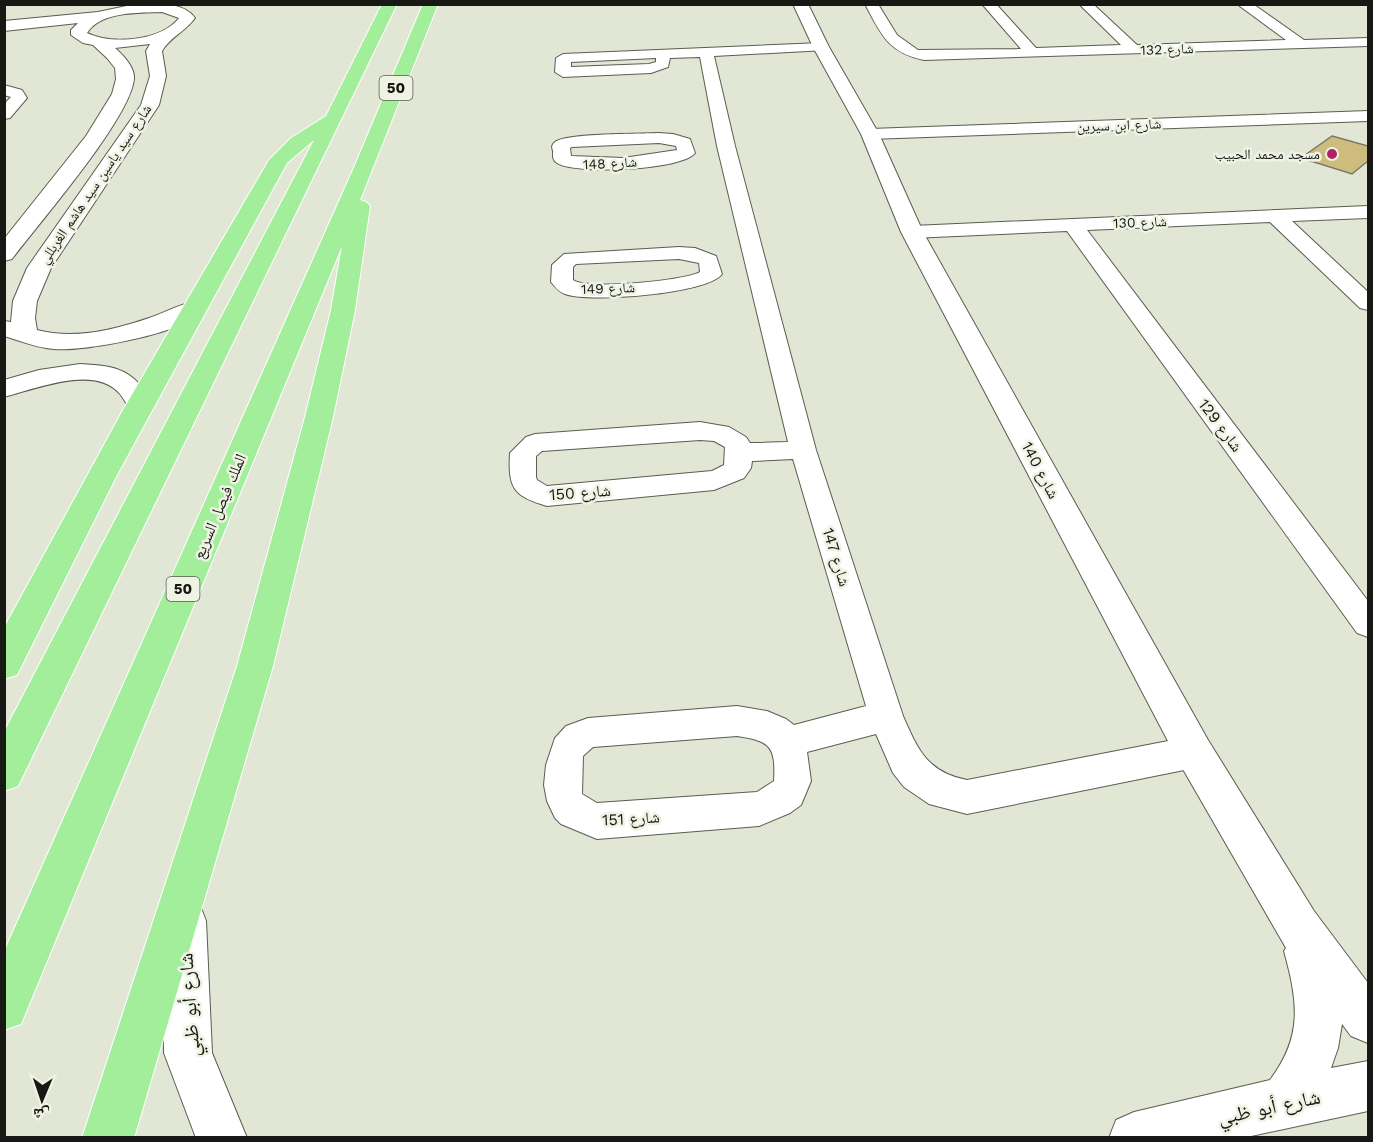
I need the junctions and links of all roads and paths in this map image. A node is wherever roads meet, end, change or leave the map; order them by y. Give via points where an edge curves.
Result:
1 (390, 4) edge
2 (430, 4) edge
3 (800, 4) edge
4 (871, 4) edge
5 (988, 4) edge
6 (1085, 4) edge
7 (1244, 4) edge
8 (156, 6) edge
9 (201, 6) dead end
10 (104, 15) junction
11 (187, 18) junction
12 (4, 26) edge
13 (4, 34) edge
14 (79, 35) junction
15 (163, 36) junction
16 (1368, 42) edge
17 (99, 43) junction
18 (1301, 44) junction
19 (821, 47) junction
20 (1134, 50) junction
21 (706, 52) junction
22 (1033, 53) junction
23 (663, 54) junction
24 (4, 90) edge
25 (4, 114) edge
26 (334, 119) junction
27 (1366, 119) edge
28 (870, 134) junction
29 (726, 146) junction
30 (685, 147) junction
31 (362, 171) junction
32 (1368, 212) edge
33 (1276, 216) junction
34 (1073, 225) junction
35 (912, 232) junction
36 (4, 254) edge
37 (710, 266) junction
38 (756, 266) junction
39 (1368, 303) edge
40 (193, 309) junction
41 (21, 333) edge
42 (4, 388) edge
43 (140, 404) junction
44 (803, 450) junction
45 (739, 452) junction
46 (1368, 624) edge
47 (4, 664) edge
48 (886, 716) junction
49 (788, 742) junction
50 (1194, 752) junction
51 (4, 773) edge
52 (183, 903) junction
53 (1298, 927) junction
54 (4, 1007) edge
55 (1368, 1019) edge
56 (1368, 1086) edge
57 (1285, 1102) junction
58 (108, 1137) edge
59 (222, 1137) edge
60 (1134, 1137) edge

1 - 26 highway, 50
2 - 31 highway, الملك فيصل السريع / 50
3 - 19 street, شارع 140
4 - 22 street, شارع 132 via 900,48 911,54
5 - 22 street
6 - 20 street
7 - 18 street
8 - 10 street
8 - 11 street via 176,10
9 - 11 street
10 - 12 street
10 - 14 street via 83,25
11 - 15 street via 185,24
13 - 14 street
14 - 17 street
15 - 17 street via 130,43
15 - 41 street, شارع سيد ياسين سيد هاشم الغربللي via 154,51 158,76 150,105 39,268 25,301
16 - 18 street, شارع 132
17 - 36 street, شارع سيد ياسين سيد هاشم الغربللي via 123,69 125,77 119,99
18 - 20 street, شارع 132
19 - 21 street
19 - 28 street, شارع 140
20 - 22 street, شارع 132
21 - 23 street
21 - 29 street, شارع 147
23 - 23 street via 563,58 563,72 651,68 663,64
24 - 25 street via 19,98
26 - 40 highway via 298,142 279,160
26 - 51 highway, 50
27 - 28 street, شارع ابن سيرين
28 - 35 street, شارع 140
29 - 30 street, شارع 148
29 - 38 street, شارع 147
30 - 30 street, شارع 148 via 681,141 659,138 576,141 561,147 562,159 578,165 668,159 686,153
31 - 52 highway via 350,270 319,417 255,666
31 - 54 highway, الملك فيصل السريع / 50
32 - 33 street, شارع 130
33 - 34 street, شارع 130
33 - 39 street
34 - 35 street, شارع 130
34 - 46 street, شارع 129
35 - 50 street, شارع 140
37 - 37 street, شارع 149 via 705,257 679,253 580,257 562,265 562,282 582,291 690,284 708,277
37 - 38 street, شارع 149
38 - 44 street, شارع 147
40 - 41 street via 144,330 115,336 68,341
40 - 43 highway
41 - 42 street, شارع سيد ياسين سيد هاشم الغربللي via 39,349 35,363
42 - 43 street via 66,373 102,374 128,385
43 - 47 highway
44 - 45 street
44 - 48 street, شارع 147
45 - 45 street, شارع 150 via 732,438 700,431 546,440 523,453 522,482 533,492 547,496 714,480 738,470
48 - 49 street
48 - 50 street, شارع 147 via 906,762 917,775 942,792 967,796
49 - 49 street, شارع 151 via 765,725 737,721 595,730 580,735 569,745 563,795 567,805 597,821 759,809 791,791 794,781
50 - 53 street, شارع 140
52 - 58 highway
52 - 59 street, شارع أبو ظبي via 188,1053
53 - 55 street, شارع 140
53 - 57 street, شارع 140 via 1314,973 1319,1031 1313,1057
56 - 57 street, شارع أبو ظبي
57 - 60 street, شارع أبو ظبي

